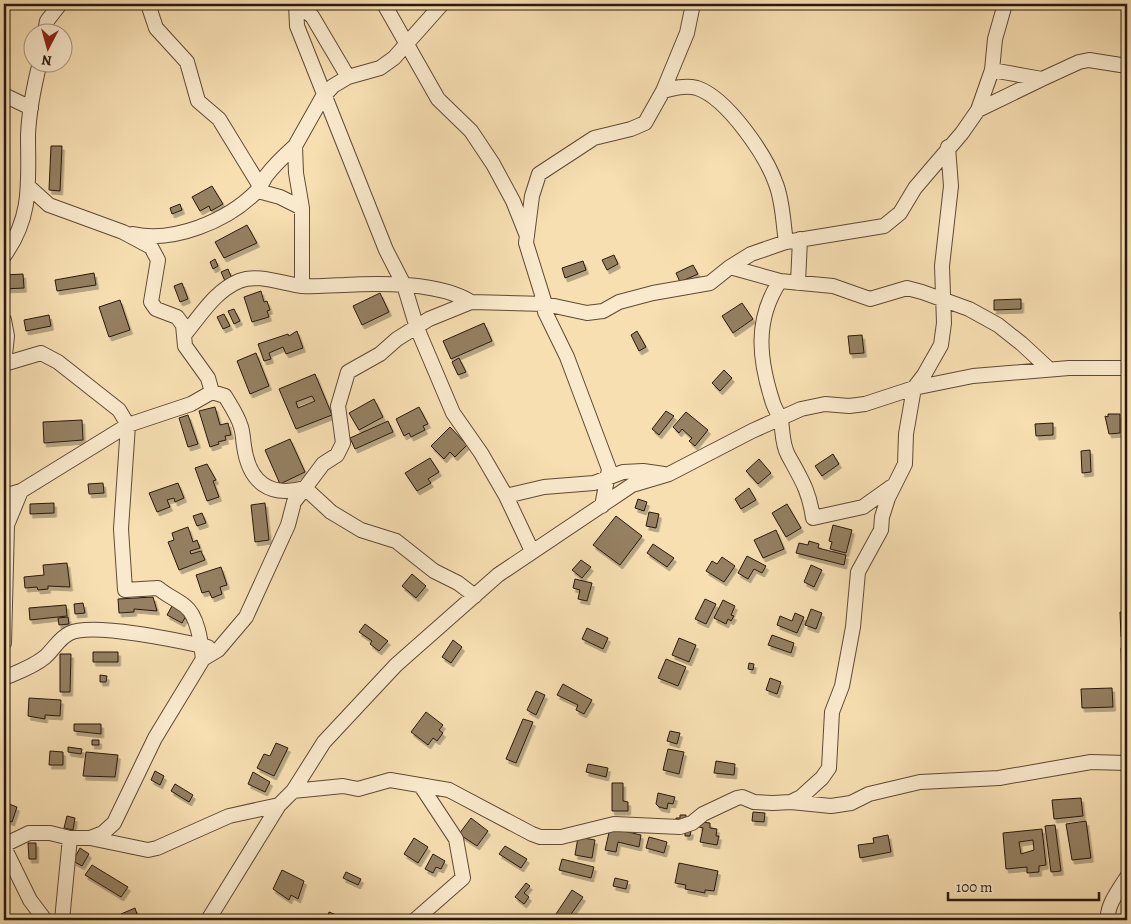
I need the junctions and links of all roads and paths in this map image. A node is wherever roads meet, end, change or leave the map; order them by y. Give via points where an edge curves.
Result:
1 (60, 4) edge
2 (148, 4) edge
3 (295, 4) edge
4 (384, 4) edge
5 (442, 4) edge
6 (693, 4) edge
7 (1005, 4) edge
8 (47, 22) edge
9 (408, 44) junction
10 (1127, 66) edge
11 (992, 70) junction
12 (38, 72) edge
13 (348, 77) junction
14 (1042, 79) junction
15 (663, 91) junction
16 (4, 94) edge
17 (325, 96) junction
18 (31, 108) junction
19 (978, 110) junction
20 (295, 146) junction
21 (948, 148) junction
22 (29, 187) junction
23 (259, 188) junction
24 (302, 208) junction
25 (123, 232) junction
26 (527, 237) junction
27 (793, 240) junction
28 (4, 256) edge
29 (730, 267) junction
30 (780, 281) junction
31 (798, 283) junction
32 (404, 285) junction
33 (302, 286) junction
34 (944, 300) junction
35 (471, 302) junction
36 (545, 304) junction
37 (4, 320) edge
38 (417, 328) junction
39 (185, 334) junction
40 (4, 364) edge
41 (1127, 368) edge
42 (1049, 369) junction
43 (914, 388) junction
44 (212, 392) junction
45 (780, 420) junction
46 (128, 425) junction
47 (669, 474) junction
48 (608, 478) junction
49 (893, 486) junction
50 (305, 488) junction
51 (21, 490) junction
52 (4, 496) edge
53 (506, 496) junction
54 (602, 506) junction
55 (5, 524) edge
56 (532, 551) junction
57 (475, 596) junction
58 (4, 643) edge
59 (202, 652) junction
60 (4, 678) edge
61 (1127, 764) edge
62 (421, 786) junction
63 (293, 791) junction
64 (791, 802) junction
65 (279, 804) junction
66 (70, 838) junction
67 (90, 838) junction
68 (4, 846) edge
69 (1127, 877) edge
70 (45, 920) edge
71 (62, 920) edge
72 (208, 920) edge
73 (415, 920) edge
74 (1108, 920) edge

1 - 8 street
2 - 23 street via 156,28 187,62 198,100 219,119
3 - 13 street via 312,16
3 - 17 street via 297,26
4 - 9 street
5 - 9 street
6 - 15 street via 687,33
7 - 11 street via 995,39
9 - 13 street via 380,68
9 - 26 street via 416,64 438,99 471,131 493,164 513,201
10 - 14 street via 1089,60
11 - 14 street
11 - 19 street
12 - 18 street
13 - 17 street via 332,86
14 - 19 street
15 - 26 street via 645,123 594,138 538,174
15 - 27 street via 677,86 697,88 721,103 753,142 771,171
16 - 18 street
17 - 20 street
17 - 32 street via 386,250
18 - 22 street
19 - 21 street
20 - 23 street
20 - 24 street
21 - 27 street via 915,188 900,214 884,226
21 - 34 street via 951,186 942,266
22 - 25 street via 49,206
22 - 28 street via 24,217 15,241
23 - 24 street
23 - 25 street via 228,213 174,235 144,237
24 - 33 street
25 - 39 street via 151,247 158,260 151,302 156,309 177,318
26 - 36 street via 534,275
27 - 29 street via 751,254
27 - 31 street
29 - 30 street
29 - 36 street via 710,284 653,293 619,302 603,311 587,313
30 - 31 street
30 - 45 street via 769,298 762,319 766,379
31 - 34 street via 833,286 870,299 907,288
32 - 33 street
32 - 35 street via 436,289
32 - 38 street
33 - 39 street via 274,279 240,280 220,293
34 - 42 street via 998,325
34 - 43 street via 940,345
35 - 36 street
35 - 38 street via 429,319
36 - 48 street via 545,312 567,357 597,435 609,470
37 - 40 street via 7,336
38 - 50 street via 348,372 338,406 343,443 337,455 323,464
38 - 53 street via 453,413
39 - 44 street via 185,346 208,378
40 - 46 street via 41,353 58,362 119,410
41 - 42 street
42 - 43 street via 972,376
43 - 45 street via 865,404 825,404 800,409
43 - 49 street via 904,464
44 - 46 street via 191,404
44 - 50 street via 225,396 236,413 251,473 258,481 271,490 288,493
45 - 47 street
45 - 49 street via 788,454 810,498 813,518 863,507
46 - 51 street
46 - 59 street via 121,529 125,590 158,588 186,607 197,626
47 - 48 street via 623,472
47 - 54 street via 632,485
48 - 53 street via 594,483 544,486
48 - 54 street
49 - 64 street via 881,530 858,572 853,628 842,686 832,712 829,768 801,797
50 - 57 street via 331,512 361,530 396,541 434,571
50 - 59 street via 294,502 288,526 246,617 218,650
51 - 52 street
51 - 55 street
53 - 56 street
54 - 56 street
55 - 58 street
56 - 57 street
57 - 63 street via 396,665 324,742
59 - 60 street via 127,632 72,632 29,668
59 - 67 street via 114,823 103,833
61 - 64 street via 1091,762 999,778 920,782 831,806
62 - 63 street via 390,780 358,789 343,786
62 - 64 street via 449,790 466,797 540,837 561,837 614,824 680,827 742,797 754,802
62 - 73 street via 456,839 463,878
63 - 65 street
65 - 67 street via 229,816 157,848 140,850
65 - 72 street
66 - 67 street
66 - 68 street via 30,833
66 - 71 street
68 - 70 street via 30,900
69 - 74 street via 1117,893

